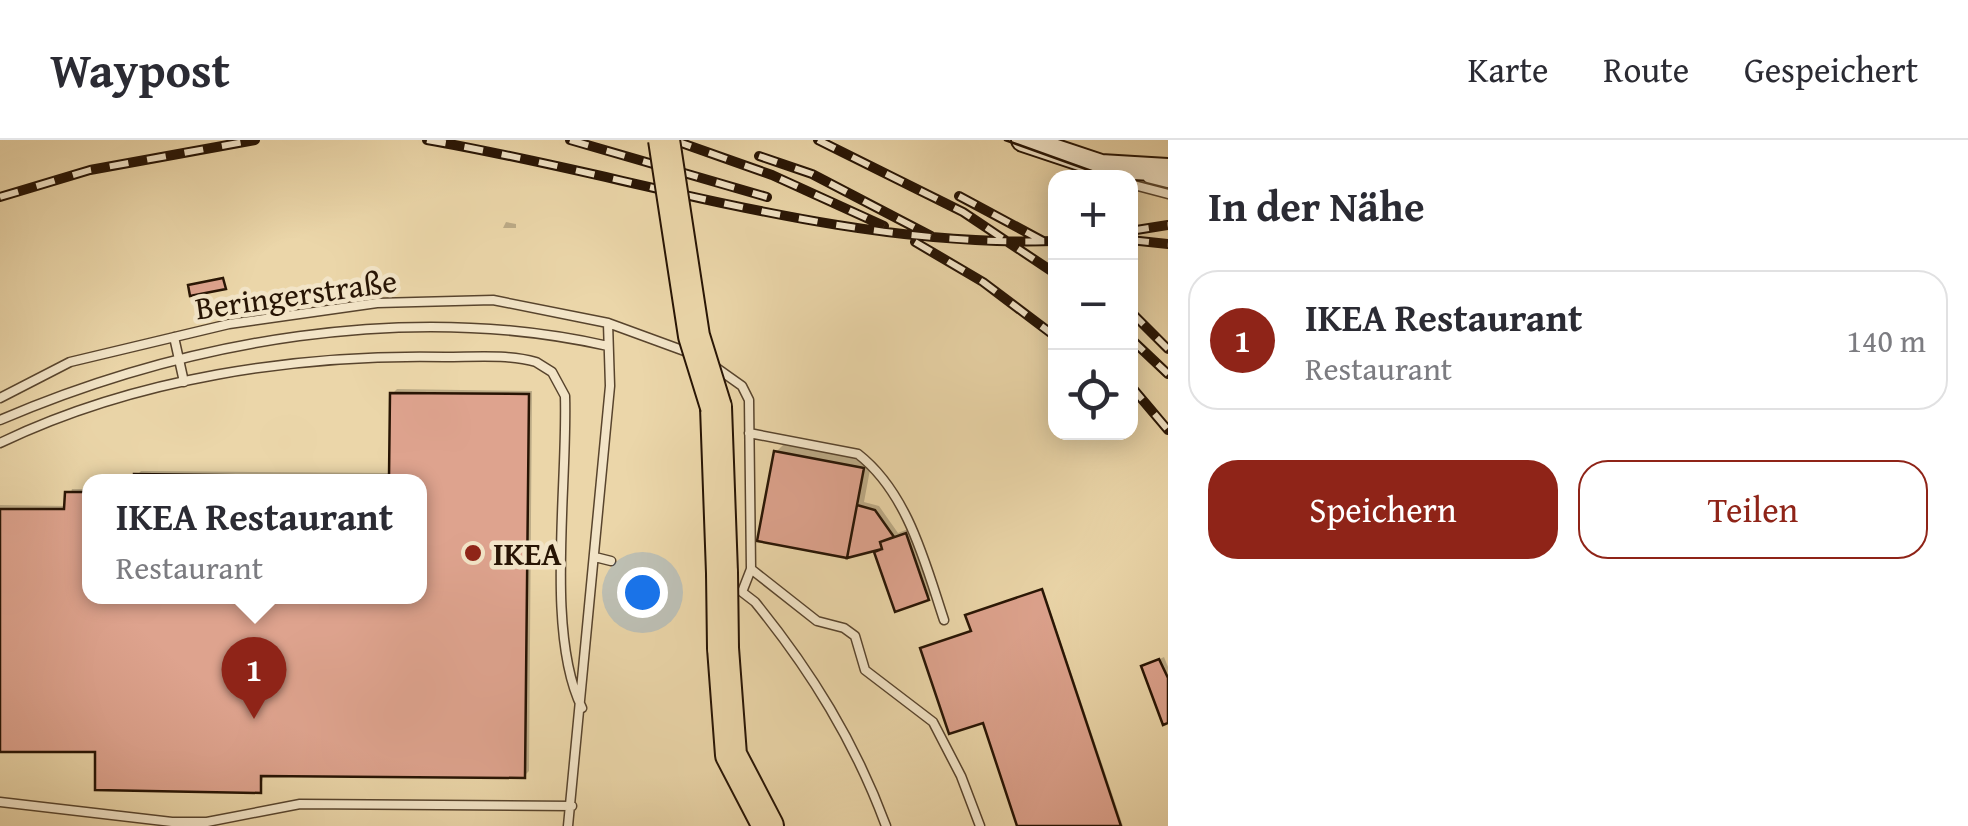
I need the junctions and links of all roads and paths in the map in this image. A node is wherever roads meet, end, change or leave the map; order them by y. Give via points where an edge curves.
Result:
1 (664, 140) edge
2 (1023, 140) edge
3 (1106, 170) edge
4 (1168, 170) edge
5 (1138, 172) edge
6 (1138, 177) edge
7 (1168, 183) edge
8 (1138, 186) edge
9 (1168, 194) edge
10 (608, 324) junction
11 (174, 337) junction
12 (608, 346) junction
13 (180, 359) junction
14 (184, 382) junction
15 (0, 398) edge
16 (0, 420) edge
17 (749, 434) junction
18 (0, 443) edge
19 (595, 557) junction
20 (611, 561) dead end
21 (739, 578) junction
22 (944, 620) dead end
23 (582, 708) junction
24 (0, 802) edge
25 (572, 806) junction
26 (568, 826) edge
27 (768, 826) edge
28 (886, 826) edge
29 (980, 826) edge

1 - 21 highway, bridge via 694,336 716,407
2 - 3 street
4 - 5 street
6 - 7 lane
8 - 9 lane
10 - 11 lane, Beringerstraße via 493,300 377,302
10 - 12 lane
10 - 17 lane, Beringerstraße via 727,372 749,400
11 - 13 lane
11 - 15 lane, Beringerstraße via 70,362
12 - 13 lane, Beringerstraße via 527,331 432,326 368,329
12 - 19 lane
13 - 14 lane
13 - 16 lane, Beringerstraße via 76,387
14 - 18 lane
14 - 23 lane via 385,356 521,358 552,372 565,396 561,639
17 - 21 lane, Beringerstraße
17 - 22 lane via 858,454 871,464 900,505
19 - 20 lane
19 - 23 lane
21 - 27 highway, bridge via 723,648 731,755
21 - 28 lane via 818,686 854,747
21 - 29 lane via 855,636 865,670 933,722
23 - 25 lane
24 - 25 lane via 172,822 300,804
25 - 26 lane

